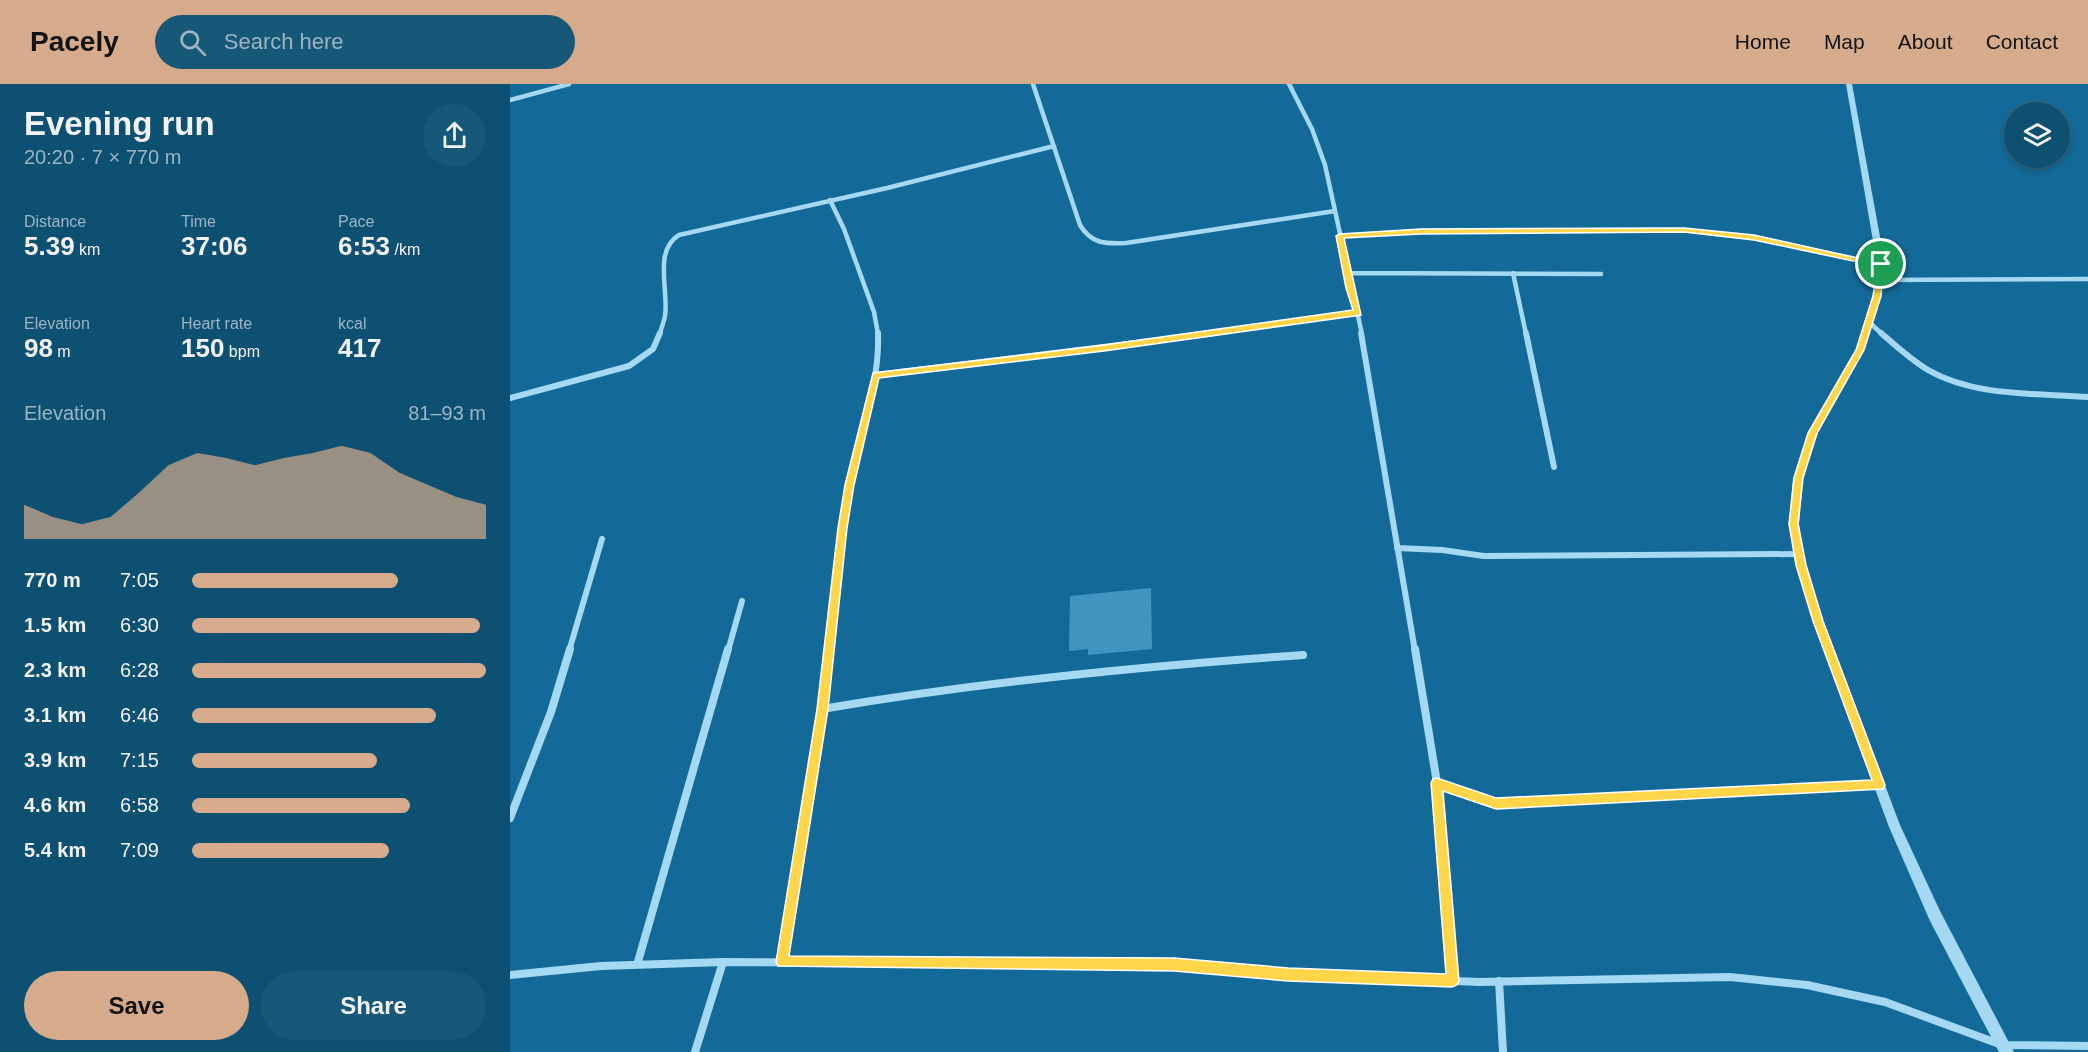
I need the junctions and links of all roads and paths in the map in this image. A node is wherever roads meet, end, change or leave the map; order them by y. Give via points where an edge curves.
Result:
1 (569, 84) edge
2 (1033, 84) edge
3 (1288, 84) edge
4 (1848, 84) edge
5 (510, 100) edge
6 (1054, 146) junction
7 (830, 200) junction
8 (1335, 211) junction
9 (1340, 236) junction
10 (1881, 264) junction
11 (1347, 273) junction
12 (1513, 273) junction
13 (1601, 274) dead end
14 (2088, 279) edge
15 (1879, 280) junction
16 (1358, 313) junction
17 (1870, 323) junction
18 (876, 375) junction
19 (2088, 397) edge
20 (510, 398) edge
21 (1554, 466) dead end
22 (602, 538) dead end
23 (1397, 548) junction
24 (1799, 554) junction
25 (742, 601) dead end
26 (1303, 655) dead end
27 (822, 709) junction
28 (1437, 783) junction
29 (1879, 785) junction
30 (510, 818) edge
31 (723, 962) junction
32 (782, 962) junction
33 (637, 965) junction
34 (510, 975) edge
35 (1452, 981) junction
36 (1498, 981) junction
37 (2088, 1046) edge
38 (2005, 1048) edge
39 (695, 1052) edge
40 (1503, 1052) edge

1 - 5 street
2 - 6 street
3 - 8 street via 1318,144
4 - 10 street
6 - 7 street
6 - 8 street via 1080,225 1094,241 1108,244 1159,239
7 - 18 street via 874,312 879,354
7 - 20 street via 699,229 671,240 665,251 664,315 653,349 629,366
8 - 9 street
9 - 10 street via 1421,231 1684,230 1754,238
9 - 11 street
10 - 15 street
11 - 12 street
11 - 16 street
12 - 13 street
12 - 21 street
14 - 15 street
15 - 17 street
16 - 18 street
16 - 23 street
17 - 19 street via 1937,376 1966,385
17 - 24 street via 1860,350 1813,433 1798,478 1794,524
18 - 27 street via 842,528
22 - 30 street via 551,712
23 - 24 street via 1484,556
23 - 28 street
24 - 29 street via 1818,621
25 - 33 street
26 - 27 street via 1085,672 898,695
27 - 32 street
28 - 29 street via 1496,804
28 - 35 street
29 - 38 street via 1935,916
31 - 32 street
31 - 33 street
31 - 39 street
32 - 35 street via 1174,964 1288,974
33 - 34 street
35 - 36 street
36 - 38 street via 1730,976 1807,985 1885,1002
36 - 40 street
37 - 38 street

